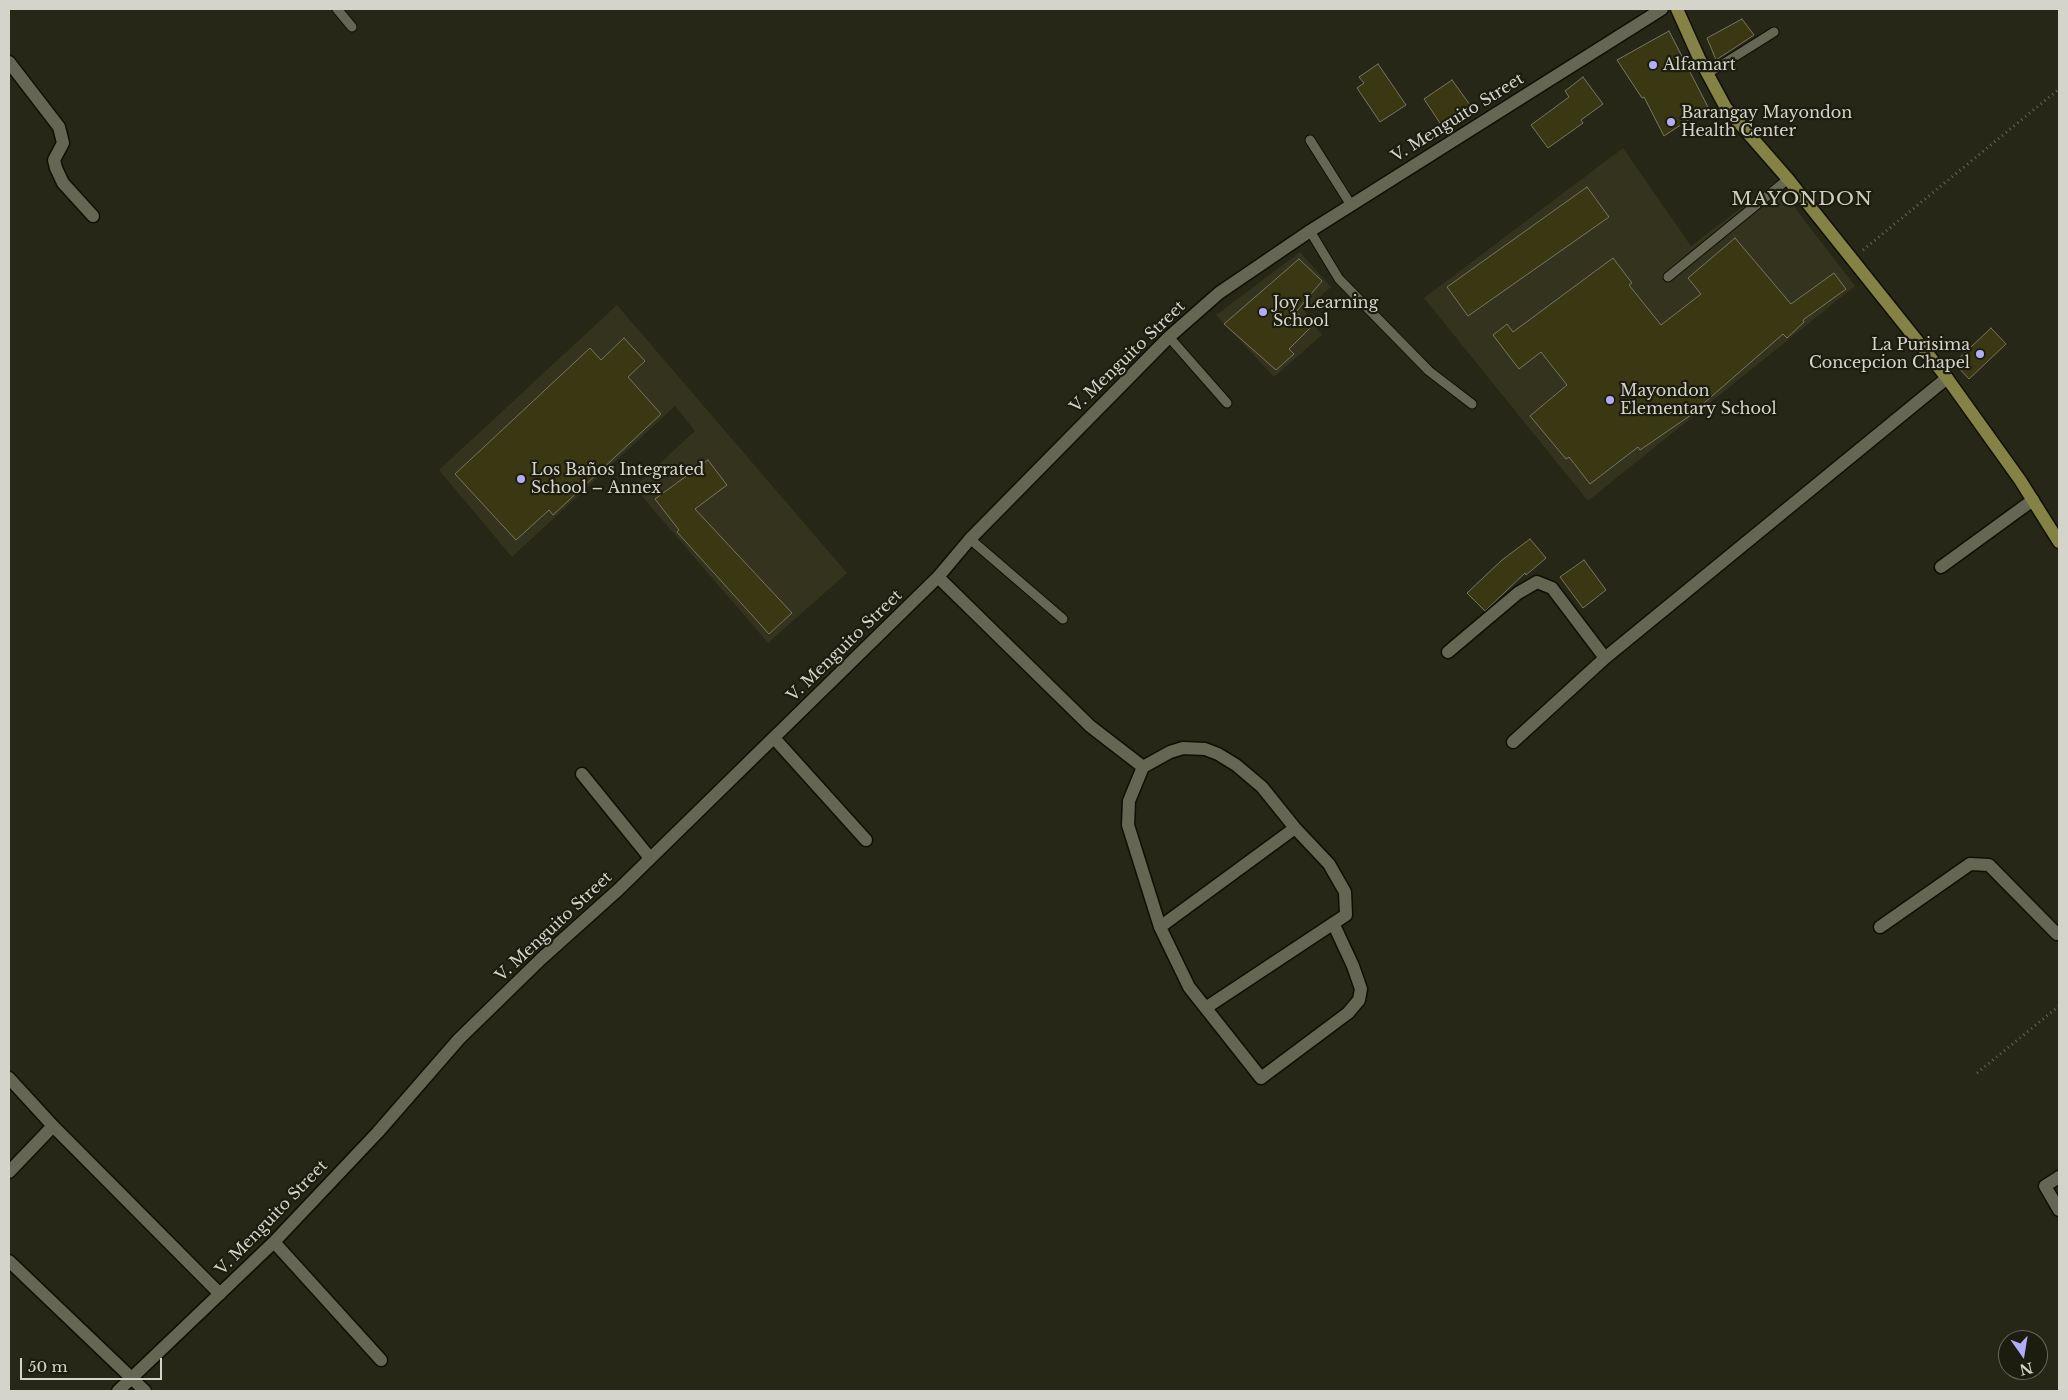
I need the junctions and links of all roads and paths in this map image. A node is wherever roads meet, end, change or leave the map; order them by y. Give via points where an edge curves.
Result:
1 (337, 9) edge
2 (1662, 9) edge
3 (1677, 9) edge
4 (352, 27) dead end
5 (1774, 32) dead end
6 (9, 62) edge
7 (1707, 74) junction
8 (2059, 89) edge
9 (1310, 140) dead end
10 (1788, 179) junction
11 (1352, 204) junction
12 (93, 216) dead end
13 (1310, 231) junction
14 (1850, 260) junction
15 (1668, 277) dead end
16 (1169, 338) junction
17 (1947, 378) junction
18 (1227, 403) dead end
19 (1472, 404) dead end
20 (2033, 500) junction
21 (970, 539) junction
22 (2059, 542) edge
23 (1941, 567) dead end
24 (938, 577) junction
25 (1063, 619) dead end
26 (1448, 652) dead end
27 (1605, 658) junction
28 (774, 738) junction
29 (1513, 742) dead end
30 (1143, 767) junction
31 (582, 774) dead end
32 (1295, 828) junction
33 (866, 840) dead end
34 (650, 858) junction
35 (1334, 925) junction
36 (1160, 927) junction
37 (1880, 927) dead end
38 (2059, 933) edge
39 (2059, 1006) edge
40 (1207, 1007) junction
41 (1977, 1074) dead end
42 (9, 1078) edge
43 (53, 1126) junction
44 (9, 1172) edge
45 (2059, 1177) edge
46 (2059, 1210) edge
47 (274, 1242) junction
48 (9, 1261) edge
49 (220, 1294) junction
50 (381, 1360) dead end
51 (133, 1378) junction
52 (118, 1391) edge
53 (145, 1391) edge

1 - 4 lane
2 - 11 street, V. Menguito Street
3 - 7 street
5 - 7 lane
6 - 12 street via 59,127 63,143 54,160 56,168 63,183
7 - 10 street via 1726,108
8 - 14 path
9 - 11 lane
10 - 14 street
10 - 15 lane
11 - 13 street, V. Menguito Street
13 - 16 street, V. Menguito Street via 1219,293
13 - 19 lane via 1339,279 1429,370
14 - 17 street
16 - 18 lane
16 - 21 street, V. Menguito Street
17 - 20 street
17 - 27 street
20 - 22 street
20 - 23 street
21 - 24 street, V. Menguito Street
21 - 25 lane
24 - 28 street, V. Menguito Street
24 - 30 street via 1090,726
26 - 27 street via 1537,582 1552,588
27 - 29 street
28 - 33 street
28 - 34 street, V. Menguito Street
30 - 32 street via 1183,748 1204,749 1218,754 1262,787
30 - 36 street via 1129,801 1128,826
31 - 34 street
32 - 35 street via 1329,864 1345,892 1346,915
32 - 36 street
34 - 47 street, V. Menguito Street via 459,1039 378,1132
35 - 40 street
35 - 40 street via 1353,966 1360,989 1359,1000 1348,1013 1261,1078
36 - 40 street via 1186,980
37 - 38 street via 1970,864 1989,865
39 - 41 path
42 - 43 street
43 - 44 street
43 - 49 street
45 - 46 street via 2045,1186
47 - 49 street, V. Menguito Street
47 - 50 street
48 - 51 street
49 - 51 street, V. Menguito Street
51 - 52 street, V. Menguito Street
51 - 53 street

